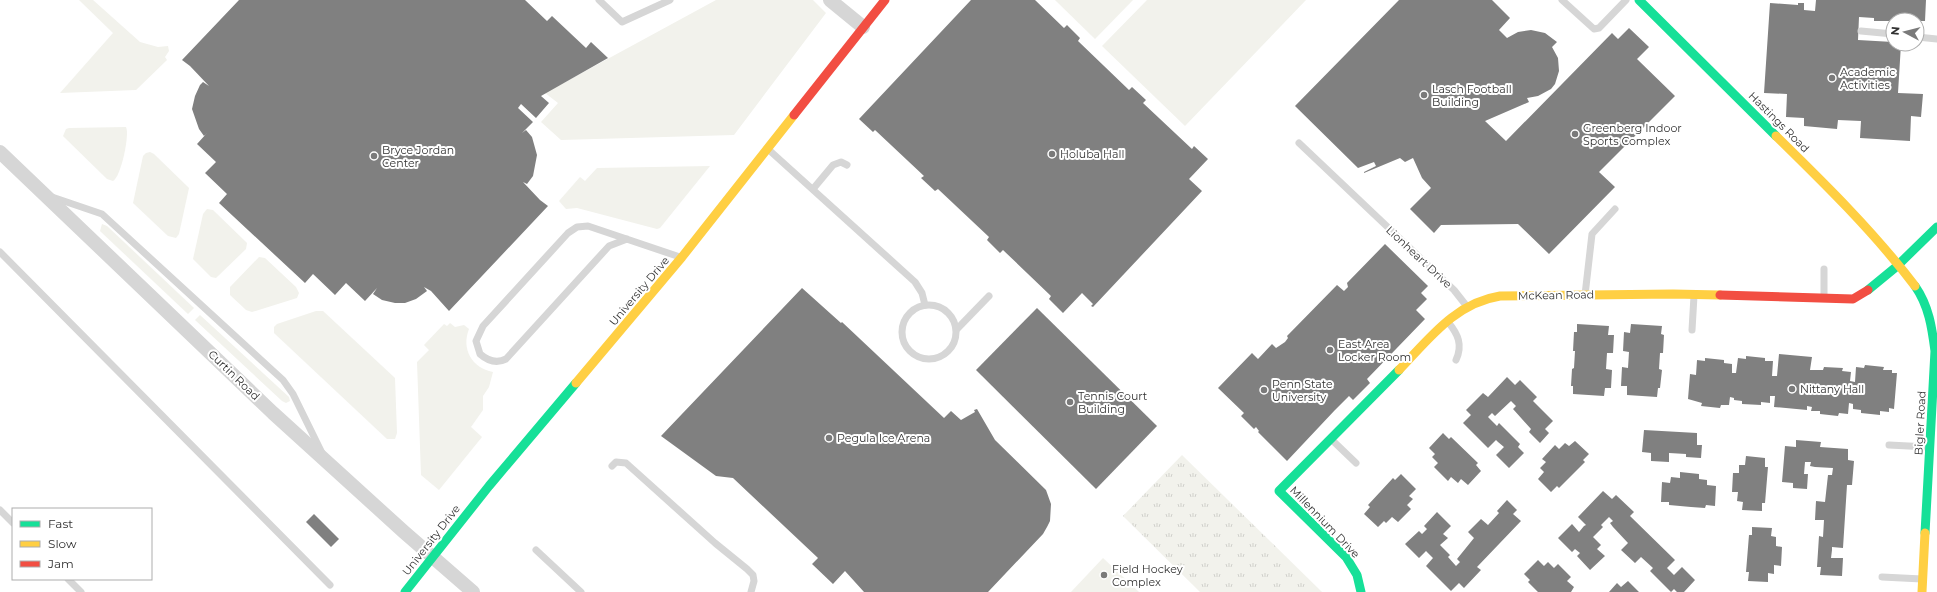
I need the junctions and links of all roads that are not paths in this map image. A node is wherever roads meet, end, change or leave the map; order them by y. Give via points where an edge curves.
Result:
1 (599, 0) edge
2 (670, 0) edge
3 (830, 0) edge
4 (885, 0) edge
5 (1562, 0) edge
6 (1626, 0) edge
7 (1639, 0) edge
8 (658, 2) edge
9 (863, 27) junction
10 (1861, 31) dead end
11 (1885, 33) edge
12 (1925, 38) edge
13 (1937, 39) edge
14 (1299, 143) dead end
15 (768, 149) junction
16 (0, 152) edge
17 (847, 165) dead end
18 (813, 189) junction
19 (45, 195) junction
20 (1615, 209) dead end
21 (1937, 227) edge
22 (627, 239) junction
23 (0, 252) edge
24 (682, 257) junction
25 (1898, 264) junction
26 (1824, 269) dead end
27 (1695, 294) junction
28 (1585, 295) junction
29 (989, 296) dead end
30 (1824, 299) junction
31 (925, 305) junction
32 (1467, 306) junction
33 (1933, 314) edge
34 (1446, 321) junction
35 (957, 329) junction
36 (1692, 330) dead end
37 (1456, 360) dead end
38 (1330, 439) junction
39 (1889, 445) dead end
40 (1930, 448) junction
41 (325, 458) junction
42 (1356, 463) dead end
43 (612, 466) dead end
44 (1279, 491) joint
45 (0, 510) edge
46 (12, 522) edge
47 (536, 550) dead end
48 (433, 556) junction
49 (1882, 577) dead end
50 (1923, 579) junction
51 (69, 580) edge
52 (330, 586) dead end
53 (81, 592) edge
54 (405, 592) edge
55 (473, 592) edge
56 (581, 592) edge
57 (751, 592) edge
58 (1361, 592) edge
59 (1922, 592) edge

1 - 8 lane via 622,22
2 - 8 lane
3 - 9 street
4 - 9 street, University Drive
5 - 6 lane via 1594,29 1599,28
7 - 25 street, Hastings Road via 1838,198
9 - 15 street, University Drive
10 - 11 lane
12 - 13 lane
14 - 32 lane, Lionheart Drive via 1454,290
15 - 18 lane
15 - 24 street, University Drive
16 - 19 street, Curtin Road
17 - 18 lane via 841,162 833,165
18 - 31 lane via 915,282 922,293
19 - 41 street, Curtin Road via 267,407
19 - 41 lane via 102,214 283,380 293,394
20 - 28 lane via 1592,234
21 - 25 street, McKean Road
22 - 22 lane via 588,226 571,230 483,326 476,341 480,354 498,362 506,359 609,246
22 - 24 lane
23 - 52 lane
24 - 48 street, University Drive
25 - 30 street, McKean Road via 1861,296 1849,300
25 - 33 street, Bigler Road
26 - 30 lane
27 - 28 street, McKean Road
27 - 30 street, McKean Road
27 - 36 lane
28 - 32 street, McKean Road via 1500,296 1486,298
29 - 35 lane
31 - 35 lane via 945,309 953,318
31 - 35 lane via 907,316 903,326 902,336 906,347 913,354 933,360 943,356 954,345
32 - 34 street, McKean Road
33 - 40 street, Bigler Road via 1935,351
34 - 37 lane via 1455,331 1459,341 1460,351
34 - 38 street, McKean Road
38 - 42 lane
38 - 44 street, McKean Road
39 - 40 lane
40 - 50 street, Bigler Road via 1932,494
41 - 48 street, Curtin Road
43 - 57 lane via 616,462 626,463 747,569 753,575
44 - 58 street, Millennium Drive via 1346,557 1357,574
45 - 46 lane
47 - 56 lane
48 - 54 street, University Drive
48 - 55 street, Curtin Road
49 - 50 lane
50 - 59 street, Bigler Road
51 - 53 lane

